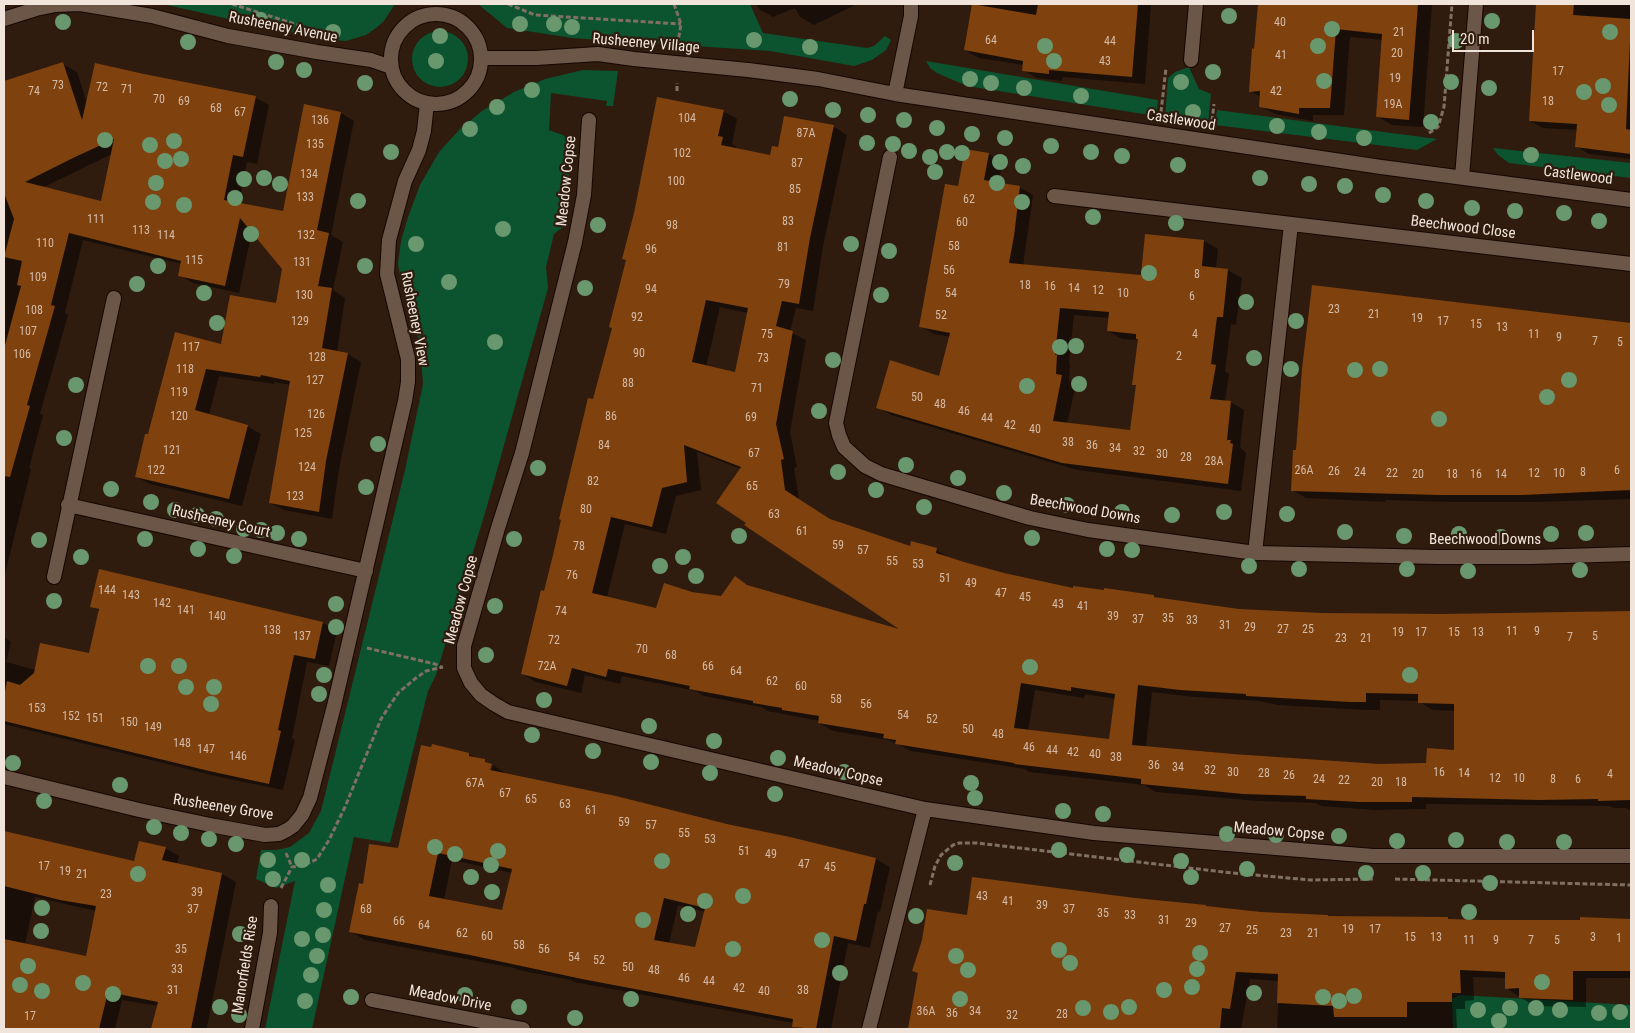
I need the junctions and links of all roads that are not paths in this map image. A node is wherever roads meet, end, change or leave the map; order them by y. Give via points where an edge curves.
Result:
1 (80, 4) edge
2 (911, 4) edge
3 (1196, 4) edge
4 (1476, 4) edge
5 (432, 9) edge
6 (4, 19) edge
7 (481, 58) junction
8 (1191, 60) dead end
9 (391, 67) junction
10 (748, 70) joint
11 (895, 94) junction
12 (427, 103) junction
13 (589, 120) dead end
14 (890, 157) dead end
15 (1462, 177) junction
16 (1054, 196) dead end
17 (1631, 200) edge
18 (1291, 224) junction
19 (1631, 264) edge
20 (114, 298) dead end
21 (68, 505) junction
22 (1255, 553) junction
23 (1631, 554) edge
24 (366, 571) junction
25 (54, 577) dead end
26 (4, 777) edge
27 (925, 809) junction
28 (1631, 856) edge
29 (272, 906) dead end
30 (372, 1000) dead end
31 (252, 1029) edge
32 (523, 1029) edge
33 (870, 1029) edge

1 - 6 street, Rusheeney Avenue via 56,5
1 - 9 street, Rusheeney Avenue via 152,16 228,36 370,60
2 - 11 street
3 - 8 street
4 - 15 street
5 - 7 street via 461,21 472,31 479,44
5 - 9 street via 405,26 396,38 391,52
7 - 10 street, Rusheeney Village via 598,54
7 - 12 street via 480,72 465,94 447,103
9 - 12 street via 403,91
10 - 11 street, Castlewood
11 - 15 street, Castlewood
12 - 24 street, Rusheeney View via 419,150 405,181 389,240 387,274 408,359 408,382
13 - 27 street, Meadow Copse via 580,222 522,454 464,646 464,668 470,683 481,695 508,712
14 - 22 street, Beechwood Downs via 836,422 847,450 865,466 881,474 1030,518 1088,530
15 - 17 street, Castlewood
16 - 18 street, Beechwood Close
18 - 19 street, Beechwood Close
18 - 22 street
20 - 21 street
21 - 24 street, Rusheeney Court
21 - 25 street
22 - 23 street, Beechwood Downs via 1439,557
24 - 26 street, Rusheeney Grove via 310,798 293,826 279,834 265,835 215,826
27 - 28 street, Meadow Copse via 1094,833 1373,856
27 - 33 street
29 - 31 street, Manorfields Rise
30 - 32 street, Meadow Drive

